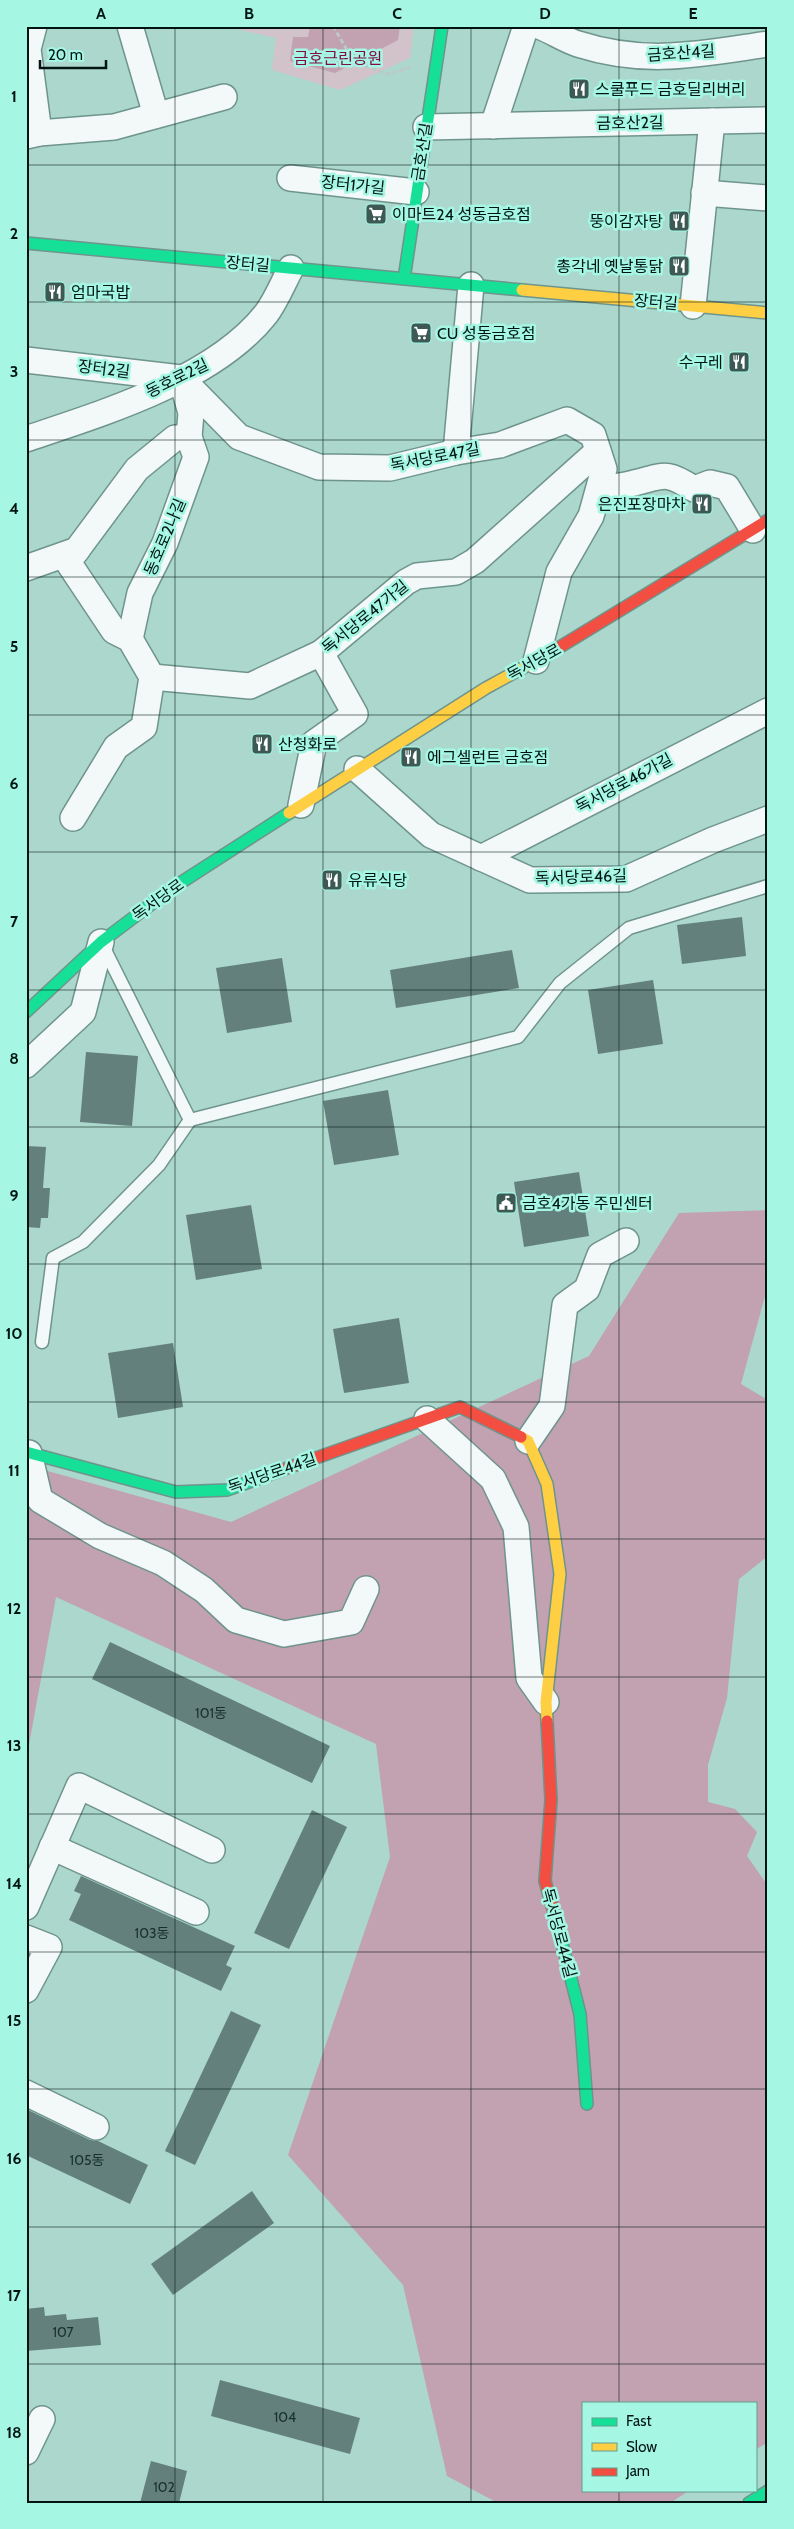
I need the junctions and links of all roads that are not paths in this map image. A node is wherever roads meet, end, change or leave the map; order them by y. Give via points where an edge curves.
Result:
1 (34, 26) edge
2 (130, 26) edge
3 (442, 26) edge
4 (526, 26) edge
5 (540, 26) edge
6 (768, 44) edge
7 (224, 96) dead end
8 (156, 115) junction
9 (768, 120) edge
10 (712, 121) junction
11 (493, 126) junction
12 (426, 127) junction
13 (33, 134) edge
14 (290, 178) dead end
15 (416, 192) junction
16 (704, 193) junction
17 (768, 198) edge
18 (26, 243) edge
19 (291, 268) junction
20 (404, 279) junction
21 (471, 285) junction
22 (692, 306) junction
23 (768, 313) edge
24 (26, 360) edge
25 (181, 378) junction
26 (189, 437) junction
27 (26, 439) edge
28 (598, 451) junction
29 (456, 452) junction
30 (599, 489) junction
31 (760, 525) edge
32 (77, 550) junction
33 (26, 568) edge
34 (130, 639) junction
35 (321, 653) junction
36 (536, 661) junction
37 (152, 677) junction
38 (768, 711) edge
39 (356, 769) junction
40 (301, 805) junction
41 (73, 818) dead end
42 (768, 819) edge
43 (481, 858) junction
44 (768, 886) edge
45 (101, 942) junction
46 (26, 1012) edge
47 (26, 1066) edge
48 (190, 1120) junction
49 (626, 1240) dead end
50 (42, 1342) dead end
51 (427, 1419) junction
52 (528, 1441) junction
53 (27, 1453) edge
54 (366, 1589) dead end
55 (546, 1702) junction
56 (52, 1847) junction
57 (212, 1850) dead end
58 (26, 1907) edge
59 (196, 1912) dead end
60 (26, 1938) edge
61 (26, 1990) edge
62 (26, 2094) edge
63 (587, 2104) dead end
64 (96, 2128) dead end
65 (42, 2419) dead end
66 (26, 2452) edge
67 (768, 2491) edge
68 (749, 2503) edge

1 - 13 street via 28,49
2 - 8 street
3 - 12 main road, 금호산길
4 - 11 street
5 - 6 street, 금호산4길 via 577,44 631,56 676,57
7 - 8 street
8 - 13 street via 114,128
9 - 10 street, 금호산2길
10 - 11 street, 금호산2길
10 - 16 street, 장터길
11 - 12 street, 금호산2길
12 - 15 main road, 금호산길
14 - 15 street, 장터1가길
15 - 20 main road, 금호산길
16 - 17 street
16 - 22 street, 장터길
18 - 19 main road, 장터길
19 - 20 main road, 장터길
19 - 25 street, 동호로2길 via 266,314 225,354
20 - 21 main road, 장터길
21 - 22 main road, 장터길
21 - 29 street
22 - 23 main road, 장터길
24 - 25 street, 장터2길
25 - 26 street, 동호로2나길 via 191,413
25 - 27 street, 동호로2길 via 95,415
25 - 29 street, 독서당로47길 via 239,437 318,467 390,468
26 - 32 street via 175,438 137,469
26 - 34 street, 동호로2나길 via 196,458 165,543 140,593
28 - 29 street, 독서당로47길 via 593,435 566,420 500,444
28 - 30 street, 독서당로47길 via 604,470
28 - 35 street, 독서당로47가길 via 475,561 456,572 417,576 406,582
30 - 31 street via 659,475 680,480 694,489 710,484 727,487
30 - 36 street, 독서당로47길 via 591,516 559,572
31 - 36 main road, 독서당로
32 - 33 street
32 - 34 street via 68,562 114,631
34 - 37 street
35 - 37 street, 독서당로47가길 via 250,686
35 - 40 street via 355,714 314,743
36 - 39 main road, 독서당로 via 486,688
37 - 41 street via 144,727 116,747
38 - 43 street, 독서당로46가길
39 - 40 main road, 독서당로
39 - 43 street, 독서당로46길 via 431,835
40 - 45 main road, 독서당로 via 174,887
42 - 43 street, 독서당로46길 via 626,879 530,880
44 - 48 lane via 629,928 560,983 518,1037
45 - 46 main road, 독서당로
45 - 47 street via 83,1012
45 - 48 lane
48 - 50 lane via 159,1164 83,1242 53,1258
49 - 52 street via 600,1255 587,1289 565,1305 552,1406
51 - 52 main road, 독서당로44길 via 460,1407
51 - 53 main road, 독서당로44길 via 227,1490 176,1492
51 - 55 street via 493,1479 516,1527 529,1678
52 - 55 main road, 독서당로44길 via 548,1484 560,1574
53 - 54 street via 40,1500 100,1536 162,1563 204,1590 236,1620 284,1634 351,1622
55 - 63 main road, 독서당로44길 via 551,1800 545,1880 580,2014
56 - 57 street via 79,1786
56 - 58 street
56 - 59 street
60 - 61 street via 49,1947
62 - 64 street
65 - 66 street
67 - 68 main road

